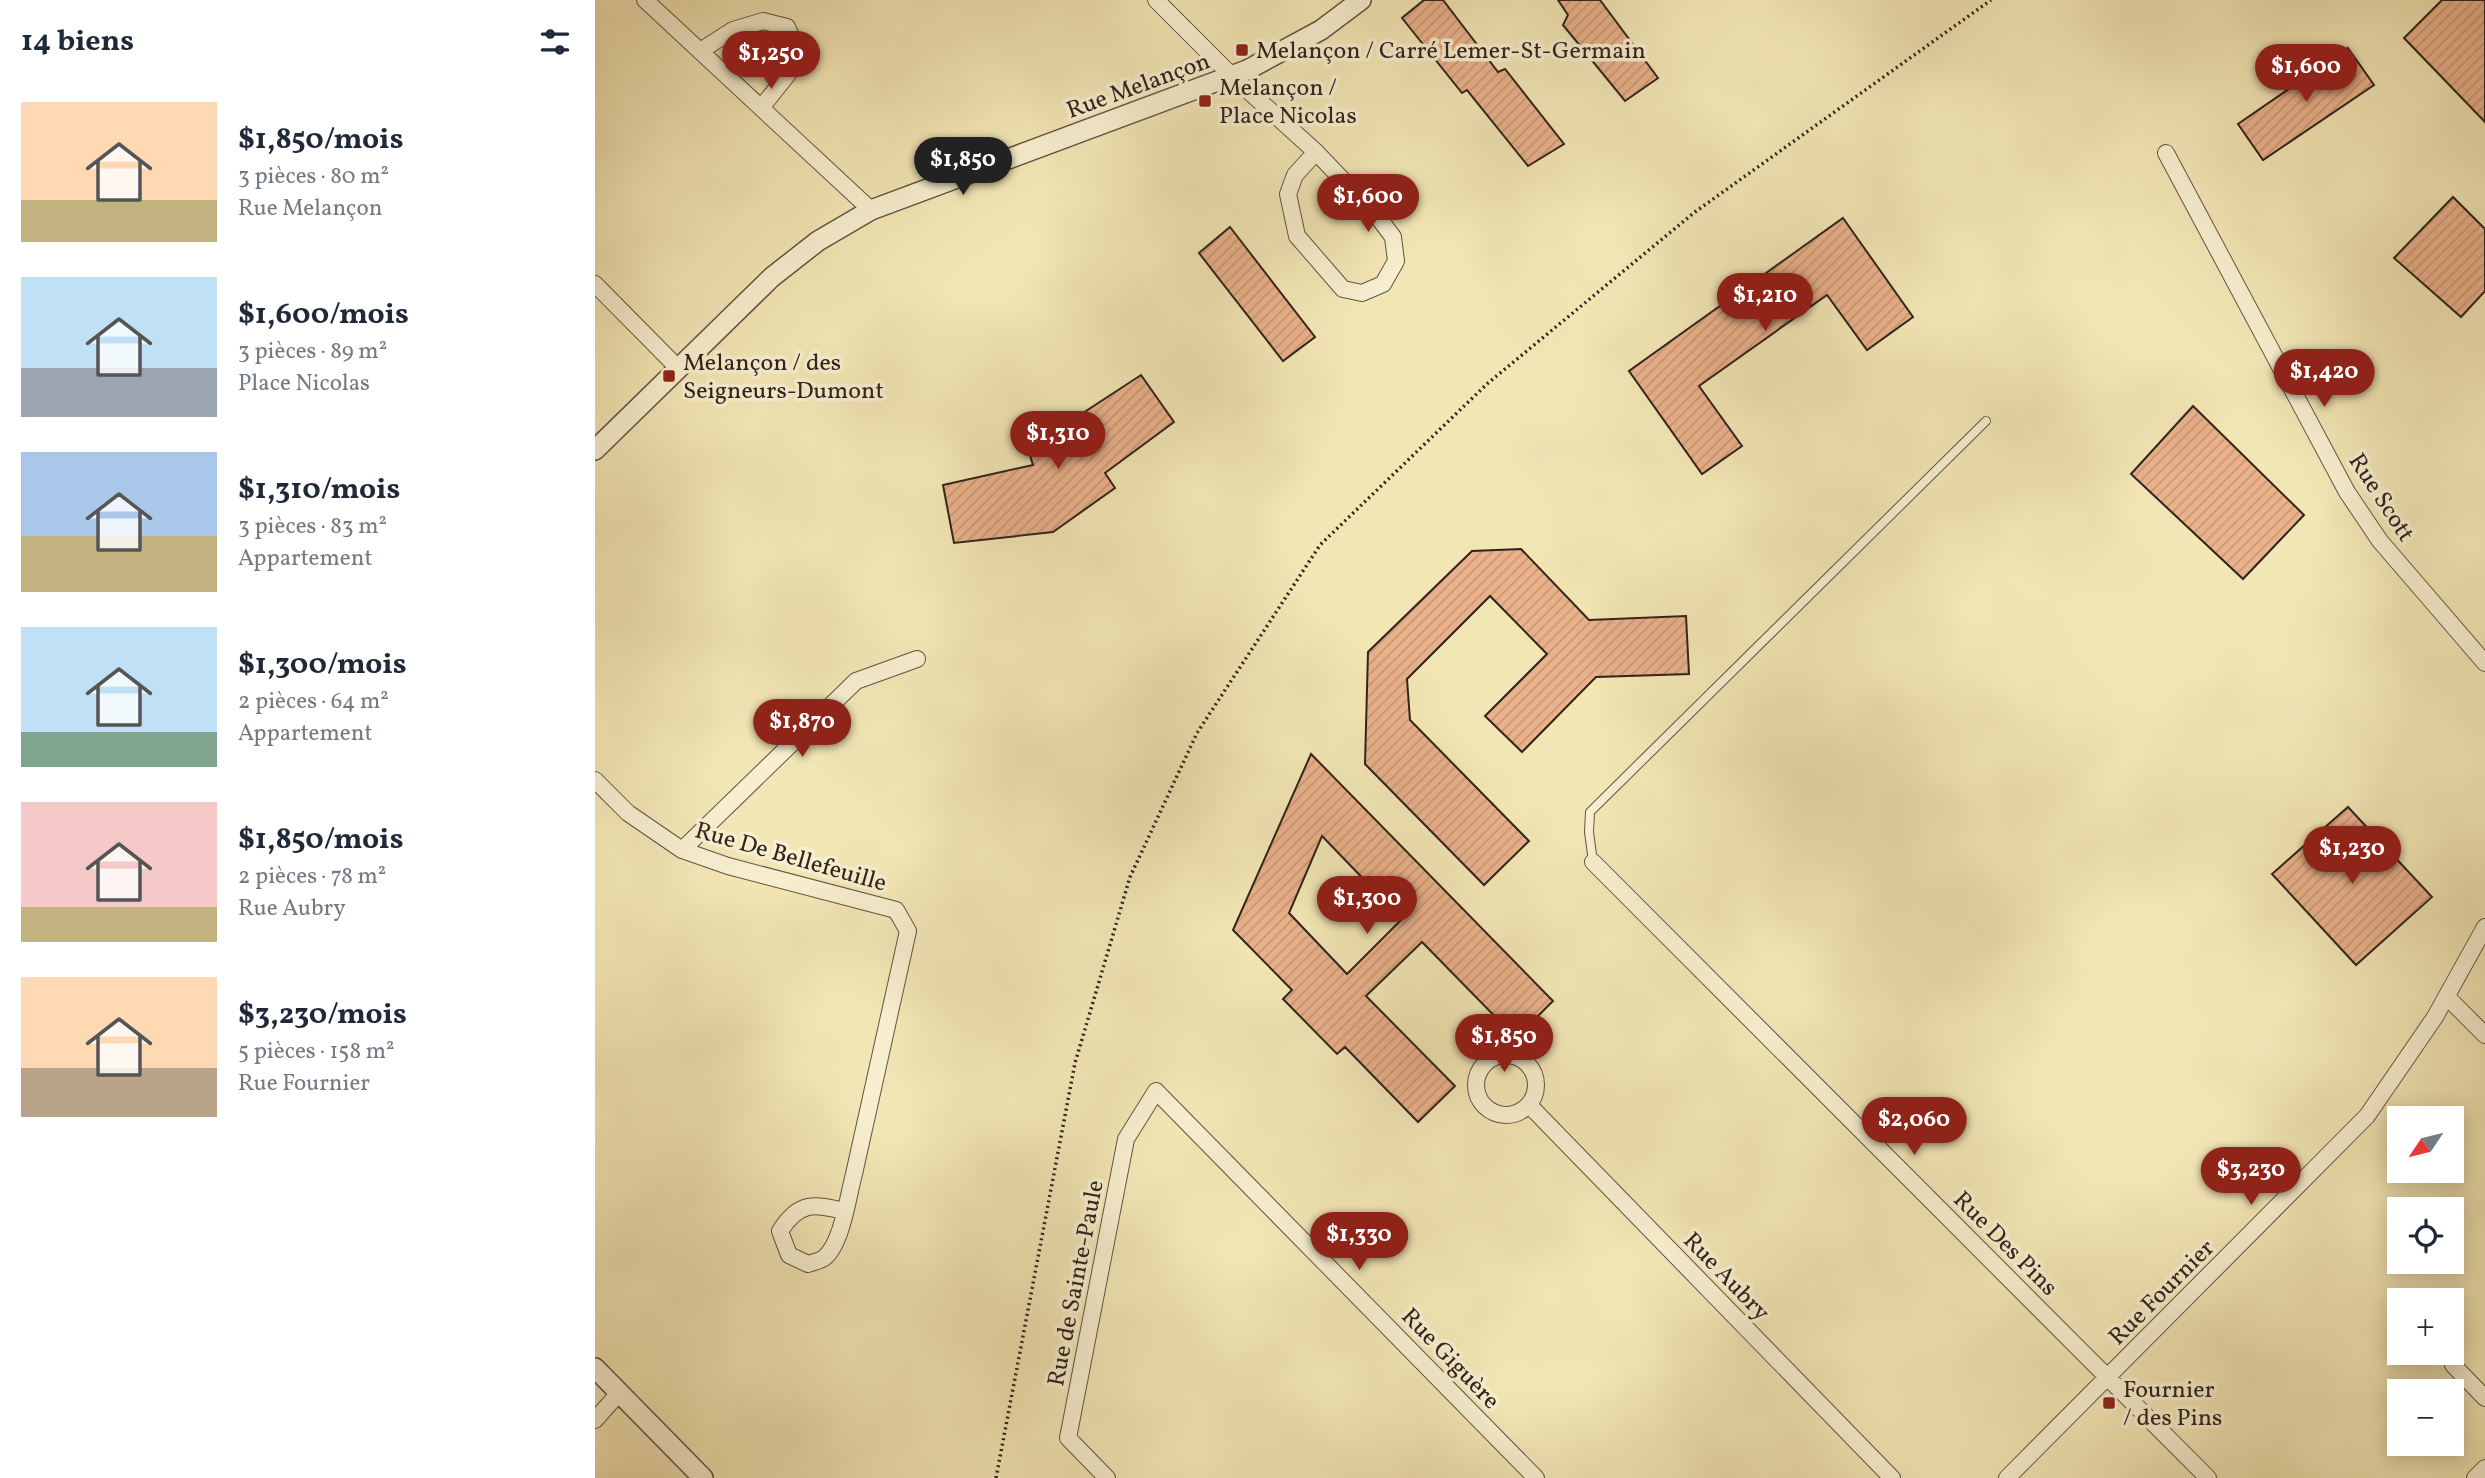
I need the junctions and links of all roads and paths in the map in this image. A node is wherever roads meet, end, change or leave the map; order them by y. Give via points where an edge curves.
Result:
1 (645, 0) edge
2 (1156, 0) edge
3 (1361, 0) edge
4 (1991, 0) edge
5 (700, 51) junction
6 (1232, 76) junction
7 (761, 108) junction
8 (1316, 152) junction
9 (2166, 153) dead end
10 (871, 209) junction
11 (595, 284) edge
12 (678, 368) junction
13 (1986, 421) dead end
14 (595, 450) edge
15 (917, 659) dead end
16 (2485, 663) edge
17 (595, 780) edge
18 (682, 850) junction
19 (1593, 862) joint
20 (2485, 928) edge
21 (2447, 997) junction
22 (2485, 1035) edge
23 (1156, 1091) joint
24 (1529, 1105) dead end
25 (845, 1211) dead end
26 (2452, 1365) dead end
27 (595, 1368) edge
28 (2108, 1377) junction
29 (619, 1393) junction
30 (2485, 1398) edge
31 (595, 1420) edge
32 (2485, 1468) edge
33 (703, 1478) edge
34 (996, 1478) edge
35 (1107, 1478) edge
36 (1536, 1478) edge
37 (1892, 1478) edge
38 (2007, 1478) edge
39 (2209, 1478) edge
40 (2475, 1478) edge

1 - 5 street
2 - 6 street
3 - 6 street, Rue Melançon via 1321,30
4 - 34 path via 1695,212 1488,383 1320,545 1197,733 1130,877 1075,1063
5 - 7 street
5 - 7 street via 733,30 763,22 787,27 796,47 789,74
6 - 8 street
6 - 10 street, Rue Melançon
7 - 10 street
8 - 8 street via 1393,237 1396,261 1383,284 1362,293 1343,289 1297,236 1288,194 1295,175
9 - 16 street, Rue Scott via 2347,492 2380,541
10 - 12 street, Rue Melançon via 818,241 772,277
11 - 12 street
12 - 14 street, Rue Melançon
13 - 19 lane via 1590,811
15 - 18 street via 856,681
17 - 18 street, Rue De Bellefeuille via 628,813
18 - 25 street, Rue De Bellefeuille via 896,910 908,931
19 - 28 street, Rue Des Pins
20 - 21 street, Rue Fournier
21 - 22 street
21 - 28 street, Rue Fournier via 2367,1116
23 - 35 street, Rue de Sainte-Paule via 1126,1139 1068,1438
23 - 36 street, Rue Giguère
24 - 37 street, Rue Aubry
26 - 30 street
27 - 29 street
28 - 38 street, Rue Fournier
28 - 39 street, Rue Des Pins
29 - 31 street
29 - 33 street
32 - 40 street

